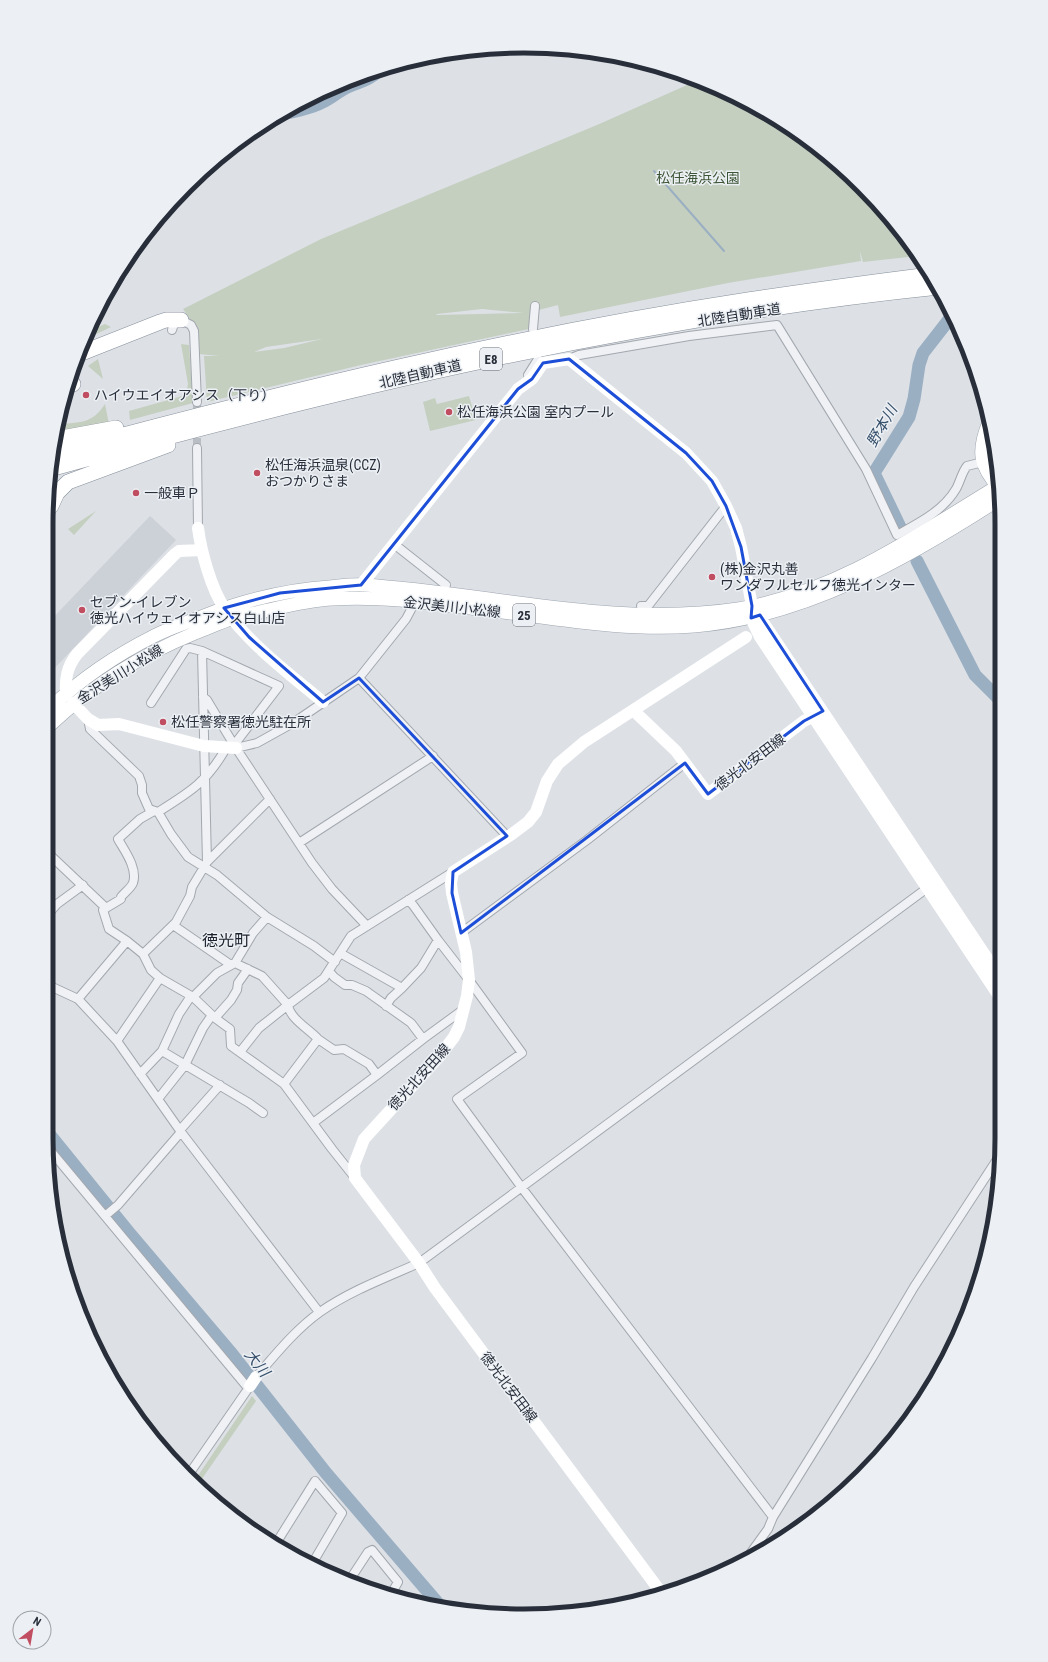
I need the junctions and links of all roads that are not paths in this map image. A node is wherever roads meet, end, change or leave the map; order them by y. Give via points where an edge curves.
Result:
1 (925, 276) edge
2 (932, 288) edge
3 (536, 306) dead end
4 (177, 325) junction
5 (533, 328) dead end
6 (88, 346) edge
7 (86, 351) edge
8 (538, 359) dead end
9 (569, 359) junction
10 (527, 384) junction
11 (313, 393) junction
12 (197, 402) tunnel mouth
13 (986, 432) edge
14 (61, 437) edge
15 (197, 448) tunnel mouth
16 (59, 452) edge
17 (983, 462) junction
18 (57, 467) edge
19 (993, 481) edge
20 (994, 493) edge
21 (54, 500) edge
22 (726, 506) junction
23 (198, 528) joint
24 (394, 544) junction
25 (201, 550) junction
26 (361, 585) junction
27 (446, 585) dead end
28 (415, 602) junction
29 (641, 606) dead end
30 (228, 613) junction
31 (754, 613) junction
32 (746, 636) dead end
33 (202, 651) junction
34 (288, 673) junction
35 (359, 678) junction
36 (279, 686) junction
37 (203, 697) junction
38 (69, 699) junction
39 (323, 702) junction
40 (151, 703) dead end
41 (53, 707) edge
42 (634, 711) junction
43 (818, 713) junction
44 (88, 719) junction
45 (53, 721) edge
46 (204, 746) junction
47 (232, 747) junction
48 (433, 756) junction
49 (686, 763) junction
50 (204, 780) junction
51 (270, 799) junction
52 (156, 811) junction
53 (507, 836) junction
54 (299, 843) junction
55 (53, 858) edge
56 (206, 865) junction
57 (453, 872) junction
58 (937, 882) junction
59 (83, 885) junction
60 (926, 888) junction
61 (408, 900) junction
62 (53, 908) edge
63 (106, 908) junction
64 (267, 917) junction
65 (173, 925) junction
66 (367, 926) junction
67 (461, 933) junction
68 (438, 940) junction
69 (127, 941) junction
70 (340, 953) junction
71 (142, 954) junction
72 (335, 962) junction
73 (233, 964) junction
74 (248, 970) junction
75 (995, 970) edge
76 (328, 971) junction
77 (160, 978) junction
78 (469, 980) junction
79 (53, 987) edge
80 (402, 988) junction
81 (995, 990) edge
82 (192, 997) junction
83 (78, 999) junction
84 (288, 1005) junction
85 (386, 1006) junction
86 (464, 1008) junction
87 (213, 1016) junction
88 (318, 1039) junction
89 (423, 1039) junction
90 (117, 1041) junction
91 (162, 1051) junction
92 (240, 1052) junction
93 (186, 1065) junction
94 (140, 1074) junction
95 (377, 1075) junction
96 (284, 1084) junction
97 (220, 1085) junction
98 (158, 1099) junction
99 (263, 1113) dead end
100 (313, 1123) junction
101 (180, 1131) junction
102 (54, 1154) edge
103 (994, 1164) edge
104 (355, 1178) junction
105 (522, 1188) junction
106 (110, 1212) junction
107 (418, 1263) junction
108 (319, 1312) junction
109 (252, 1384) junction
110 (191, 1471) edge
111 (773, 1517) junction
112 (279, 1540) edge
113 (753, 1549) edge
114 (315, 1559) edge
115 (353, 1576) edge
116 (659, 1589) edge
117 (393, 1590) edge

1 - 11 highway, 北陸自動車道 / E8 via 663,313 486,347
2 - 11 highway, 北陸自動車道 / E8 via 681,324
3 - 5 street
4 - 6 highway via 173,318 159,319
4 - 7 highway via 166,320
4 - 12 street via 191,325 194,331
8 - 10 street via 524,381
9 - 10 street via 543,363
9 - 17 street via 579,355 690,336 777,325 866,469 897,535 924,520 949,499 967,466
9 - 22 street via 695,461 712,481
10 - 24 street via 518,389
11 - 14 highway via 290,389 147,422
11 - 16 highway, 北陸自動車道 / E8 via 158,425
11 - 18 highway, 北陸自動車道 / E8
11 - 21 highway via 68,482
13 - 17 main road, 金沢美川小松線 / 25 via 981,447
15 - 23 street
17 - 19 main road, 金沢美川小松線 / 25
20 - 31 main road, 金沢美川小松線 / 25 via 847,575 777,600
22 - 29 street via 648,606
22 - 31 street via 741,547
23 - 25 street
24 - 26 street
24 - 27 street
25 - 30 street
25 - 38 street via 179,551 175,554 69,663 65,681
26 - 30 main road, 金沢美川小松線 / 25 via 280,593
26 - 31 main road, 金沢美川小松線 / 25 via 625,614 682,614 737,609
28 - 30 main road, 金沢美川小松線 / 25 via 333,599
28 - 31 main road, 金沢美川小松線 / 25 via 606,625 660,627 693,626
28 - 35 street via 406,619
30 - 34 street via 249,637
30 - 38 main road, 金沢美川小松線 / 25 via 156,634 98,668
31 - 43 street via 764,623
32 - 42 street
33 - 36 street
33 - 37 street
33 - 40 street via 186,649
34 - 36 street
34 - 39 street
35 - 39 street
35 - 48 street
36 - 47 street
37 - 46 street
37 - 47 street
38 - 41 main road, 金沢美川小松線 / 25
38 - 44 street
38 - 45 main road, 金沢美川小松線 / 25
39 - 47 street via 293,723 257,743
42 - 49 street, 徳光北安田線
42 - 53 street via 584,742 558,764 547,781 536,812 528,822
43 - 49 street, 徳光北安田線 via 708,794
43 - 58 street
43 - 60 street
44 - 46 street via 98,725 119,724
44 - 52 street via 90,729 139,776 142,793 149,809
46 - 47 street
46 - 50 street
47 - 50 street
47 - 51 street
48 - 53 street
48 - 54 street
49 - 67 street
50 - 52 street
50 - 56 street
51 - 54 street
51 - 56 street
52 - 56 street via 188,857
52 - 63 street via 140,819 118,839 134,872 133,883 121,899
53 - 57 street
54 - 66 street via 332,889
55 - 59 street
56 - 64 street
56 - 65 street
57 - 61 street
57 - 67 street, 徳光北安田線 via 452,893
58 - 60 street
58 - 75 street
59 - 62 street
59 - 63 street
60 - 81 street
60 - 105 street
61 - 66 street
61 - 68 street
63 - 69 street via 103,910 109,929
64 - 72 street
64 - 73 street
65 - 71 street
65 - 73 street
66 - 70 street via 351,936
67 - 78 street, 徳光北安田線
68 - 78 street
68 - 80 street via 421,968
69 - 71 street
69 - 83 street
70 - 72 street
70 - 80 street
71 - 77 street via 151,970
72 - 76 street
73 - 74 street
73 - 82 street via 217,973
74 - 84 street via 262,976
74 - 87 street via 238,983 231,1000
76 - 84 street via 316,984
76 - 85 street via 346,985 366,992
77 - 82 street
77 - 90 street
78 - 86 street, 徳光北安田線
78 - 105 street via 522,1053 457,1099
79 - 83 street
80 - 85 street
82 - 87 street
82 - 91 street via 179,1014
83 - 90 street
84 - 88 street via 300,1024
84 - 92 street via 259,1028
85 - 89 street via 411,1023
86 - 89 street
86 - 104 street, 徳光北安田線 via 458,1027 448,1045 364,1139 354,1165
87 - 92 street via 230,1029 231,1046
87 - 93 street via 203,1028
88 - 95 street via 334,1050 344,1049 369,1064
88 - 96 street
89 - 95 street
90 - 94 street
91 - 93 street
91 - 94 street
92 - 96 street
93 - 97 street
93 - 98 street
94 - 98 street
95 - 100 street
96 - 100 street
97 - 99 street
97 - 101 street
98 - 101 street
100 - 104 street
101 - 106 street
101 - 108 street
102 - 106 street
103 - 111 street via 914,1287
104 - 107 street, 徳光北安田線
105 - 107 street
105 - 111 street
106 - 109 street
107 - 108 street via 350,1294
107 - 116 street, 徳光北安田線
108 - 109 street via 277,1352
109 - 110 street
111 - 113 street
112 - 114 street via 316,1481 342,1514
115 - 117 street via 368,1552 372,1550 398,1582

